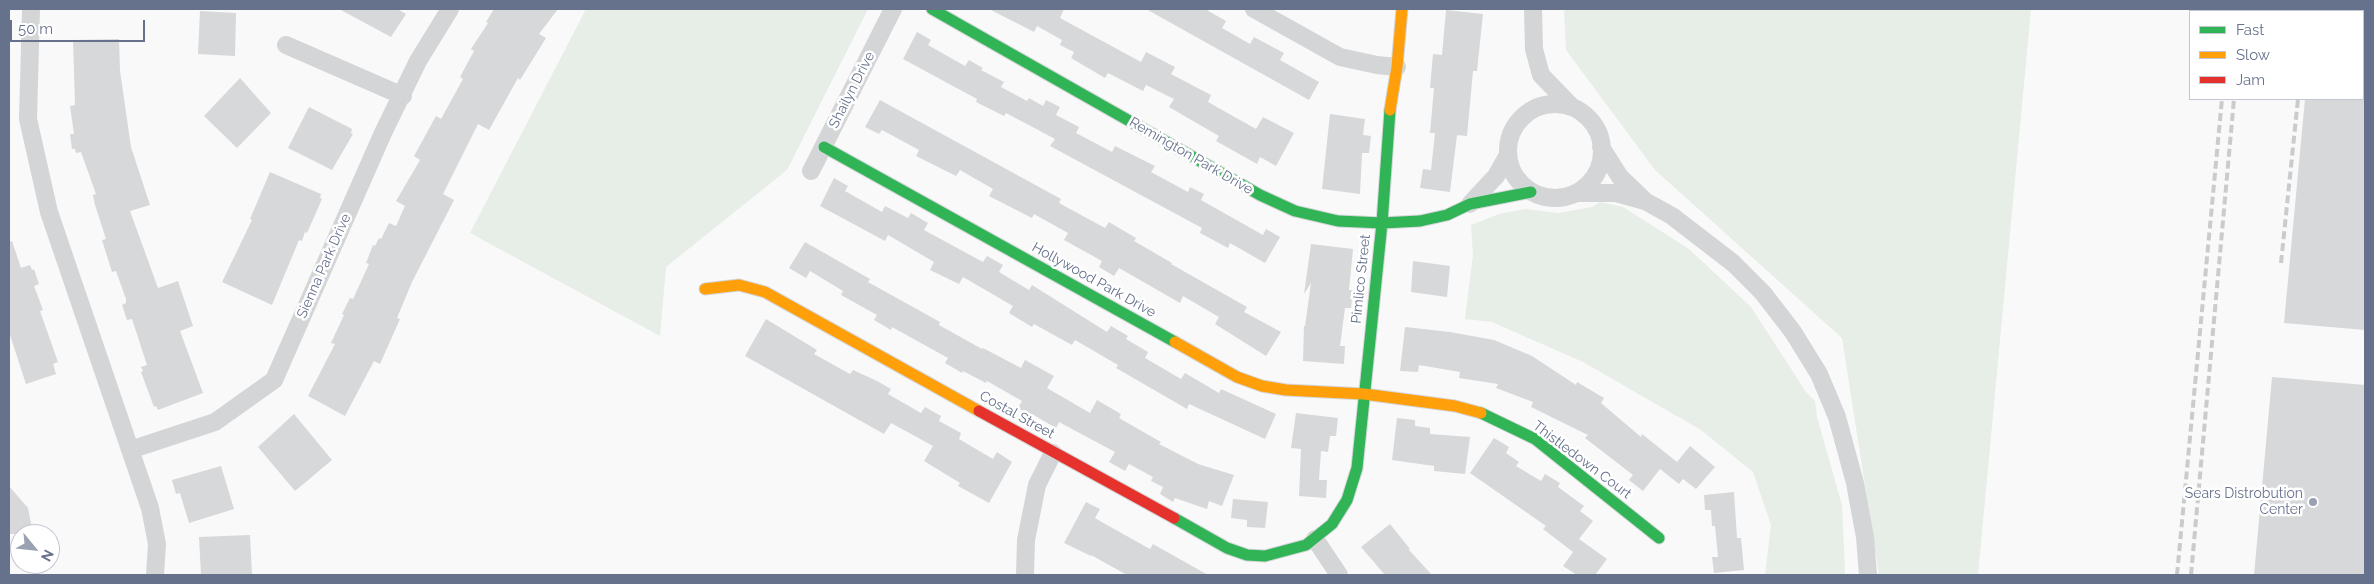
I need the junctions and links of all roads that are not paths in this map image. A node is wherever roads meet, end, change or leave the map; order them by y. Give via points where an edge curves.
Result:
1 (31, 9) edge
2 (450, 9) edge
3 (893, 9) edge
4 (932, 9) edge
5 (1254, 9) edge
6 (1402, 9) edge
7 (1533, 9) edge
8 (286, 45) dead end
9 (1397, 67) junction
10 (1541, 75) junction
11 (402, 96) junction
12 (1572, 107) junction
13 (1527, 114) junction
14 (824, 147) junction
15 (1601, 147) junction
16 (1508, 155) junction
17 (811, 171) dead end
18 (1531, 192) junction
19 (1576, 193) junction
20 (1645, 201) junction
21 (1470, 204) junction
22 (1382, 223) junction
23 (705, 289) dead end
24 (1364, 394) junction
25 (130, 450) junction
26 (1053, 453) junction
27 (1659, 538) dead end
28 (1315, 539) junction
29 (155, 575) edge
30 (1025, 575) edge
31 (1339, 575) edge
32 (1868, 575) edge

1 - 25 street via 28,119 48,212
2 - 11 street, Sienna Park Drive
3 - 14 street, Shailyn Drive
4 - 22 street, Remington Park Drive via 1260,195 1295,211 1338,221
5 - 9 street via 1340,57
6 - 9 street, Pimlico Street
7 - 10 street via 1534,49
8 - 11 street
9 - 22 street, Pimlico Street via 1388,122
10 - 12 street
10 - 13 street
11 - 25 street, Sienna Park Drive via 378,142 274,380 215,422
12 - 13 street via 1556,104
12 - 15 street via 1595,126
13 - 16 street via 1516,125
14 - 17 street, Shailyn Drive
14 - 24 street, Hollywood Park Drive via 1237,377 1286,390
15 - 19 street via 1598,171 1589,184
15 - 20 street via 1620,178
16 - 18 street via 1515,176
16 - 21 street, Remington Park Drive via 1496,176
18 - 19 street via 1546,198
18 - 21 street, Remington Park Drive
19 - 20 street via 1616,193
20 - 32 street via 1679,221 1733,263 1763,293 1819,374 1837,417 1855,483
21 - 22 street, Remington Park Drive via 1447,215 1420,221
22 - 24 street, Pimlico Street
23 - 26 street, Costal Street via 739,285 765,292
24 - 27 street, Thistledown Court via 1455,406 1504,422 1535,439
24 - 28 street, Pimlico Street via 1356,468 1347,500 1332,524
25 - 29 street via 150,508 157,544
26 - 28 street, Costal Street via 1234,551 1265,556 1306,546
26 - 30 street via 1036,485 1026,540
28 - 31 street

